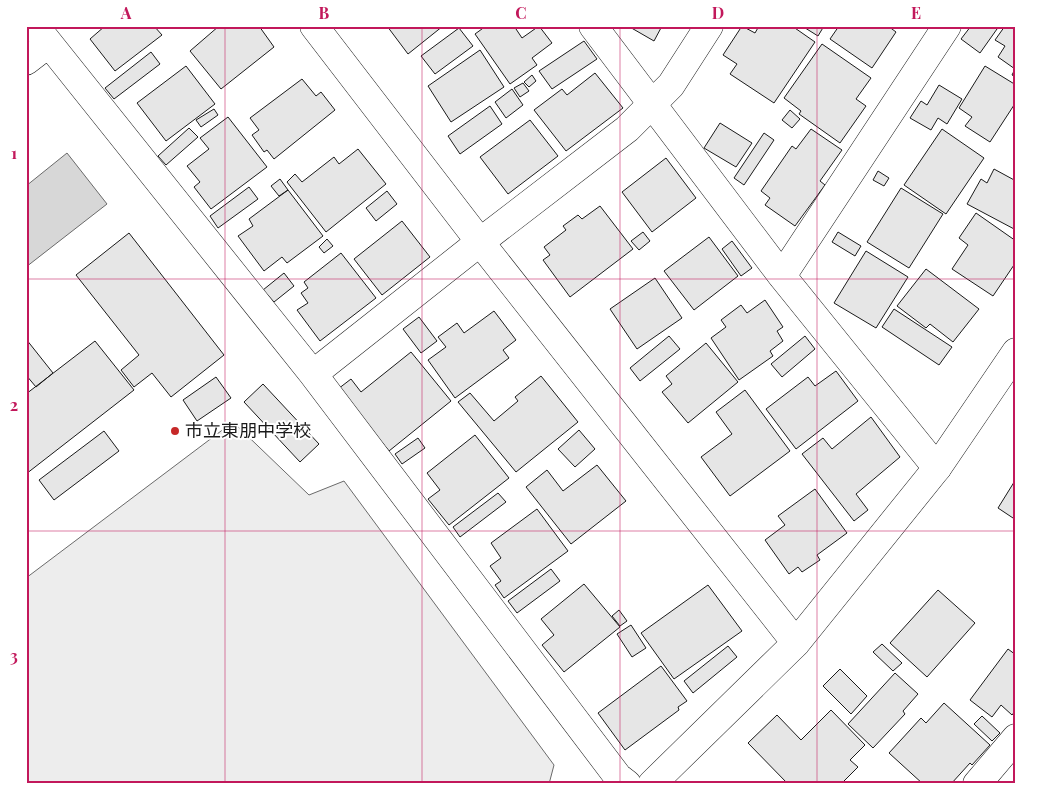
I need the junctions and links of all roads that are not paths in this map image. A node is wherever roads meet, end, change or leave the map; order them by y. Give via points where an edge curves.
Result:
1 (314, 26) edge
2 (592, 26) edge
3 (709, 26) edge
4 (946, 26) edge
5 (42, 35) edge
6 (26, 61) edge
7 (652, 105) junction
8 (480, 242) junction
9 (782, 276) junction
10 (1012, 366) edge
11 (313, 374) junction
12 (938, 468) junction
13 (796, 643) junction
14 (1016, 738) edge
15 (627, 784) edge
16 (652, 784) edge
17 (977, 784) edge

1 - 8 street
2 - 7 street
3 - 7 street via 671,85
4 - 9 street
5 - 6 street
5 - 11 street
7 - 8 street via 627,129
7 - 9 street
8 - 11 street
8 - 13 street
9 - 12 street
10 - 12 street
11 - 15 street via 618,777
12 - 13 street
13 - 16 street
14 - 17 street

